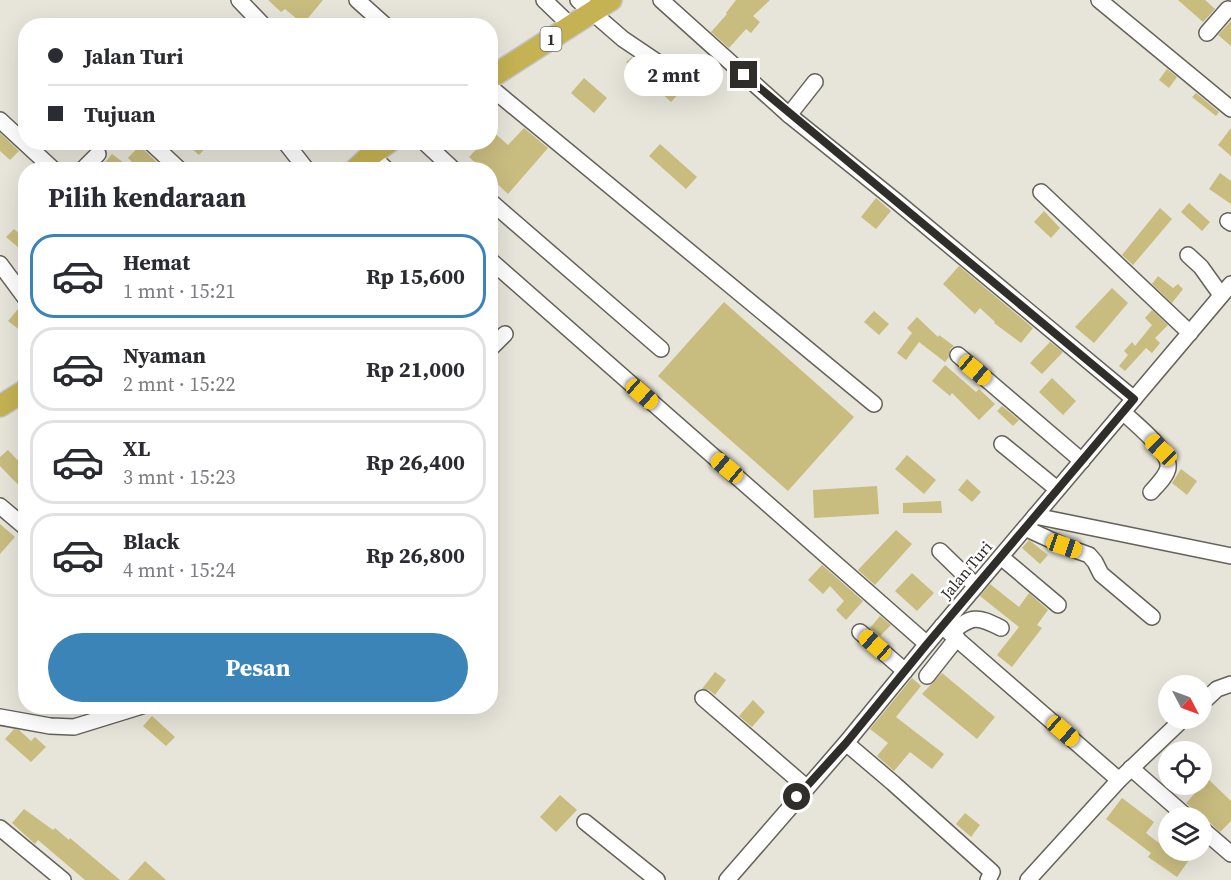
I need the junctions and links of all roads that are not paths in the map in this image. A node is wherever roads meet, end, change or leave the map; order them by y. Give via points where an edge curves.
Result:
1 (239, 0) edge
2 (357, 0) edge
3 (544, 0) edge
4 (661, 0) edge
5 (1099, 0) edge
6 (598, 4) edge
7 (1226, 7) edge
8 (256, 18) edge
9 (377, 18) edge
10 (571, 26) junction
11 (1207, 33) dead end
12 (669, 70) dead end
13 (498, 73) edge
14 (815, 82) dead end
15 (498, 94) edge
16 (1231, 109) edge
17 (789, 115) junction
18 (0, 120) edge
19 (18, 137) edge
20 (32, 150) edge
21 (159, 150) edge
22 (291, 150) edge
23 (378, 150) edge
24 (433, 150) edge
25 (98, 153) dead end
26 (45, 162) edge
27 (90, 162) edge
28 (171, 162) edge
29 (301, 162) edge
30 (364, 162) edge
31 (445, 162) edge
32 (1041, 192) dead end
33 (498, 208) edge
34 (1188, 255) dead end
35 (0, 264) edge
36 (498, 267) edge
37 (18, 288) edge
38 (1226, 290) edge
39 (504, 333) dead end
40 (1190, 333) junction
41 (498, 340) edge
42 (661, 349) dead end
43 (958, 355) dead end
44 (1134, 399) junction
45 (874, 404) dead end
46 (1123, 412) junction
47 (1002, 444) dead end
48 (1082, 461) junction
49 (1057, 489) junction
50 (1151, 492) dead end
51 (0, 506) edge
52 (18, 521) edge
53 (1030, 522) junction
54 (940, 551) dead end
55 (1231, 556) edge
56 (1000, 557) junction
57 (976, 586) junction
58 (1058, 605) dead end
59 (1152, 617) dead end
60 (1001, 628) dead end
61 (860, 632) dead end
62 (950, 632) junction
63 (927, 644) junction
64 (904, 671) junction
65 (927, 676) dead end
66 (1231, 684) edge
67 (1212, 694) edge
68 (704, 698) dead end
69 (116, 714) edge
70 (0, 717) edge
71 (1172, 729) edge
72 (846, 743) junction
73 (1131, 768) junction
74 (1119, 780) junction
75 (806, 787) junction
76 (1175, 807) edge
77 (585, 822) dead end
78 (0, 828) edge
79 (1212, 838) edge
80 (1231, 854) edge
81 (994, 877) edge
82 (63, 880) edge
83 (657, 880) edge
84 (728, 880) edge
85 (1028, 880) edge

1 - 8 street
2 - 9 street
3 - 10 street
4 - 17 street
5 - 16 street
6 - 10 highway, 1
6 - 12 street via 623,39
7 - 11 street
10 - 13 highway, 1
14 - 17 street
15 - 45 street
17 - 44 street
18 - 19 street
20 - 26 street
21 - 28 street
22 - 29 street
23 - 30 highway
24 - 31 street
25 - 27 street
32 - 40 street
33 - 42 street
34 - 38 street
35 - 37 street
36 - 63 street
38 - 40 street, Jalan Turi
39 - 41 street
40 - 44 street, Jalan Turi
43 - 48 street
44 - 46 street, Jalan Turi
46 - 48 street, Jalan Turi
46 - 50 street via 1167,458 1166,472
47 - 49 street
48 - 49 street, Jalan Turi
49 - 53 street, Jalan Turi
51 - 52 street
53 - 55 street
53 - 56 street, Jalan Turi
53 - 59 street via 1064,546 1089,555 1101,574
54 - 57 street
56 - 57 street, Jalan Turi
56 - 58 street
57 - 62 street, Jalan Turi
60 - 62 street via 975,618
61 - 64 street
62 - 63 street, Jalan Turi
62 - 65 street
62 - 74 street
63 - 64 street, Jalan Turi
64 - 72 street, Jalan Turi
66 - 67 street
68 - 75 street
69 - 70 street via 74,727
71 - 73 street
72 - 75 street, Jalan Turi
72 - 81 street
73 - 74 street
73 - 76 street
74 - 85 street
75 - 84 street, Jalan Turi
77 - 83 street
78 - 82 street
79 - 80 street

